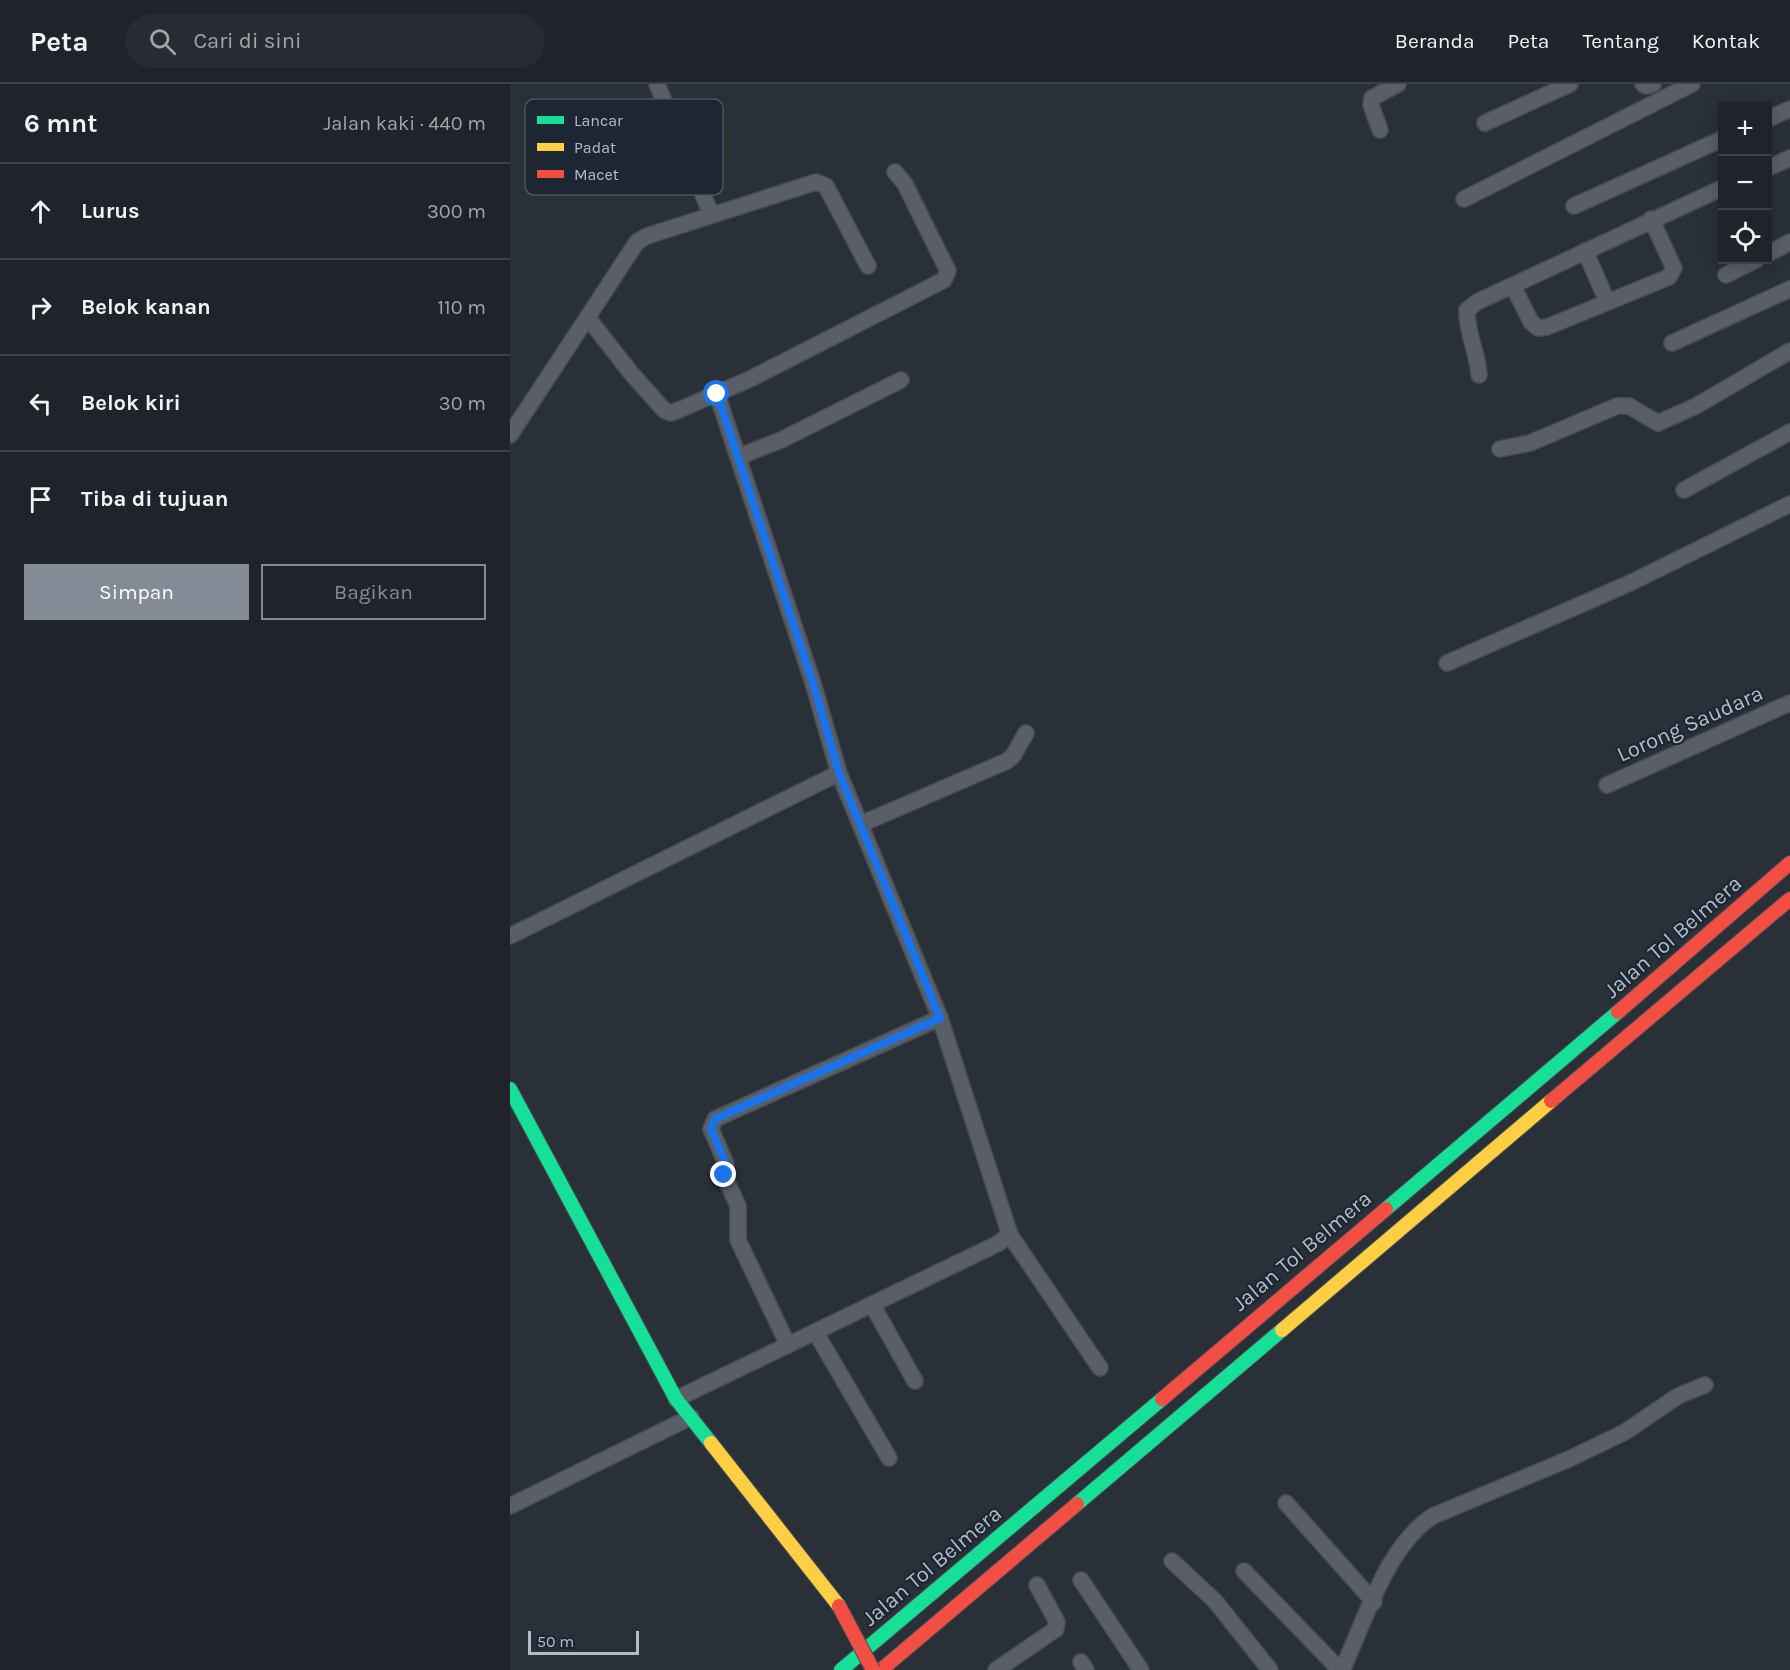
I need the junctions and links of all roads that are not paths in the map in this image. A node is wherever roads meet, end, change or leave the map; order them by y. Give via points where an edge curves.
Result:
1 (657, 84) edge
2 (1398, 84) edge
3 (1570, 84) edge
4 (1643, 84) edge
5 (1653, 84) edge
6 (1692, 84) edge
7 (663, 99) edge
8 (1790, 109) edge
9 (1772, 117) edge
10 (1485, 123) dead end
11 (1380, 130) dead end
12 (1718, 141) edge
13 (1790, 158) edge
14 (1772, 166) edge
15 (895, 172) dead end
16 (1718, 190) edge
17 (703, 195) edge
18 (1464, 199) dead end
19 (1574, 206) dead end
20 (711, 214) junction
21 (1651, 219) junction
22 (1790, 242) edge
23 (1585, 251) junction
24 (1772, 251) edge
25 (1747, 264) edge
26 (868, 266) dead end
27 (1726, 274) dead end
28 (1513, 286) junction
29 (1790, 289) edge
30 (1607, 301) junction
31 (588, 318) junction
32 (1672, 343) dead end
33 (1790, 351) edge
34 (1479, 375) dead end
35 (901, 380) dead end
36 (717, 394) junction
37 (1790, 432) edge
38 (510, 435) edge
39 (1500, 449) dead end
40 (738, 457) junction
41 (1684, 490) dead end
42 (1790, 504) edge
43 (1447, 663) dead end
44 (1790, 703) edge
45 (1026, 733) dead end
46 (839, 773) junction
47 (1607, 785) dead end
48 (861, 824) junction
49 (1790, 863) edge
50 (1790, 899) edge
51 (510, 936) edge
52 (940, 1018) junction
53 (510, 1089) edge
54 (1010, 1235) junction
55 (873, 1306) junction
56 (816, 1333) junction
57 (789, 1345) junction
58 (1100, 1368) dead end
59 (915, 1381) dead end
60 (1706, 1385) dead end
61 (676, 1399) junction
62 (691, 1417) junction
63 (889, 1458) dead end
64 (1286, 1503) dead end
65 (510, 1506) edge
66 (1172, 1561) dead end
67 (1244, 1571) dead end
68 (1081, 1580) dead end
69 (1037, 1585) dead end
70 (1374, 1602) junction
71 (841, 1670) edge
72 (873, 1670) edge
73 (881, 1670) edge
74 (996, 1670) edge
75 (1141, 1670) edge
76 (1270, 1670) edge
77 (1341, 1670) edge

1 - 7 street
2 - 11 street via 1372,98
3 - 10 street
4 - 5 street
6 - 18 street
8 - 9 street
12 - 19 street
13 - 14 street
15 - 36 street via 905,184 948,271 944,280
16 - 21 street
17 - 20 street
20 - 26 street via 816,182 826,186
20 - 31 street via 637,242
21 - 23 street
21 - 30 street via 1673,272
22 - 24 street
23 - 28 street
23 - 30 street
25 - 27 street
28 - 30 street via 1538,328
28 - 34 street via 1467,310
29 - 32 street
31 - 36 street via 664,411 671,413
31 - 38 street
33 - 39 street via 1696,406 1658,423 1629,406 1617,406 1530,443
35 - 40 street
36 - 40 street
37 - 41 street
40 - 46 street
42 - 43 street via 1630,583
44 - 47 street, Lorong Saudara
45 - 48 street via 1007,760
46 - 48 street
46 - 51 street
48 - 52 street
49 - 71 main road, Jalan Tol Belmera
50 - 73 main road, Jalan Tol Belmera
52 - 54 street
52 - 57 street via 712,1123 726,1164 724,1175 738,1206 738,1240
53 - 61 main road
54 - 55 street
54 - 58 street
55 - 56 street
55 - 59 street
56 - 57 street
56 - 63 street
57 - 61 street
60 - 70 street via 1678,1396 1625,1432 1569,1459 1433,1515 1412,1530 1396,1552
61 - 62 main road
62 - 65 street
62 - 72 main road, bridge via 839,1606
64 - 70 street
66 - 76 street via 1215,1601
67 - 77 street
68 - 75 street
69 - 74 street via 1057,1622 1056,1629
70 - 77 street

